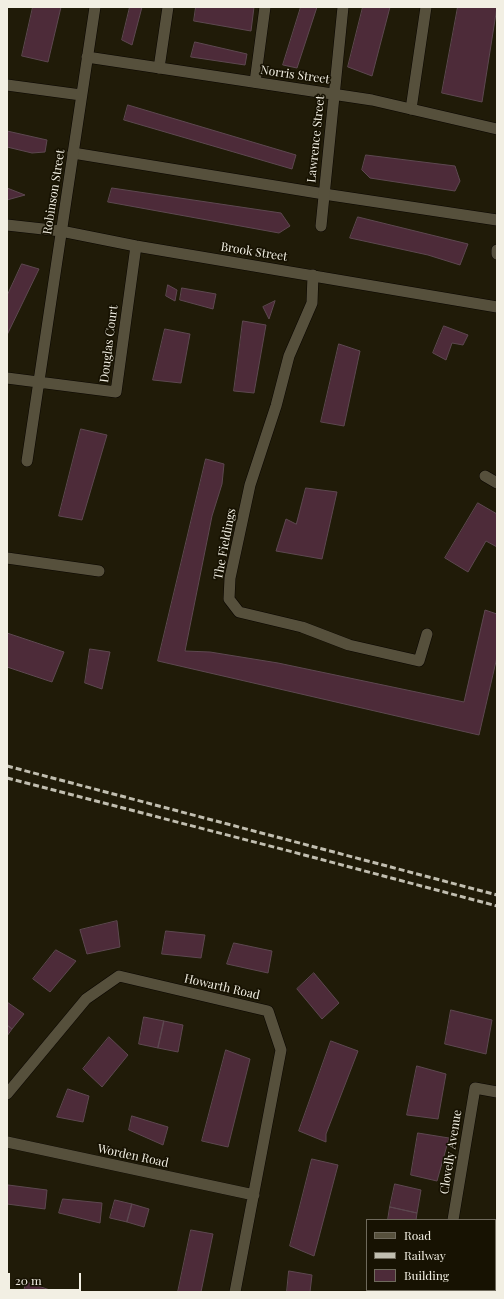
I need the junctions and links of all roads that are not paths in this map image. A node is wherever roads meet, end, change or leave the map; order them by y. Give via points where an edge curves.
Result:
1 (95, 7) edge
2 (168, 7) edge
3 (265, 7) edge
4 (343, 7) edge
5 (426, 7) edge
6 (87, 57) junction
7 (159, 68) junction
8 (255, 82) junction
9 (7, 85) edge
10 (334, 94) junction
11 (82, 95) junction
12 (411, 109) junction
13 (497, 129) edge
14 (73, 153) junction
15 (324, 194) junction
16 (497, 220) edge
17 (7, 225) edge
18 (321, 226) dead end
19 (61, 231) junction
20 (136, 246) junction
21 (497, 250) edge
22 (497, 254) edge
23 (313, 275) junction
24 (497, 307) edge
25 (7, 378) edge
26 (38, 382) junction
27 (26, 461) dead end
28 (485, 476) dead end
29 (497, 484) edge
30 (7, 558) edge
31 (99, 571) dead end
32 (426, 634) dead end
33 (497, 1092) edge
34 (7, 1094) edge
35 (7, 1142) edge
36 (254, 1194) junction
37 (453, 1219) edge
38 (235, 1292) edge

1 - 6 street, Robinson Street
2 - 7 street
3 - 8 street
4 - 10 street, Lawrence Street
5 - 12 street
6 - 7 street, Norris Street
6 - 11 street, Robinson Street
7 - 8 street, Norris Street
8 - 10 street, Norris Street
9 - 11 street
10 - 12 street, Norris Street
10 - 15 street, Lawrence Street
11 - 14 street, Robinson Street
12 - 13 street, Norris Street
14 - 15 street
14 - 19 street, Robinson Street
15 - 16 street
15 - 18 street, Lawrence Street
17 - 19 street, Brook Street
19 - 20 street, Brook Street
19 - 26 street, Robinson Street
20 - 23 street, Brook Street
20 - 26 street, Douglas Court via 116,392
21 - 22 street
23 - 24 street, Brook Street
23 - 32 street, The Fieldings via 312,303 289,356 250,486 230,578 229,600 239,612 302,627 349,645 419,661
25 - 26 street
26 - 27 street, Robinson Street
28 - 29 street
30 - 31 street
33 - 37 street, Clovelly Avenue via 475,1088
34 - 36 street, Howarth Road via 86,999 119,976 268,1011 281,1050
35 - 36 street, Worden Road
36 - 38 street, Howarth Road

